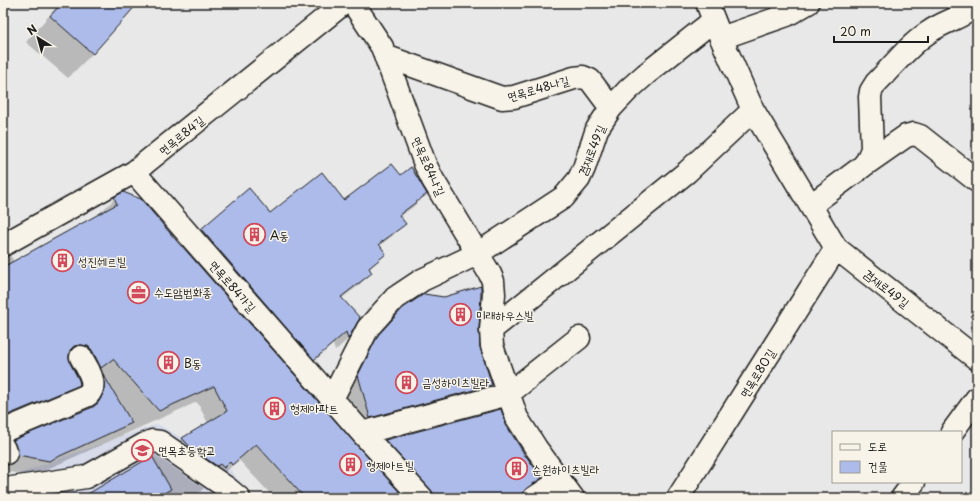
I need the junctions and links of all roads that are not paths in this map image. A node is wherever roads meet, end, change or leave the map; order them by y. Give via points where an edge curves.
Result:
1 (344, 3) edge
2 (353, 3) edge
3 (808, 3) edge
4 (977, 5) edge
5 (714, 20) edge
6 (386, 56) junction
7 (611, 108) junction
8 (753, 110) junction
9 (862, 167) junction
10 (134, 172) junction
11 (977, 181) edge
12 (811, 205) junction
13 (3, 245) edge
14 (836, 248) junction
15 (477, 254) junction
16 (491, 330) junction
17 (579, 338) dead end
18 (82, 357) dead end
19 (977, 359) edge
20 (508, 394) junction
21 (977, 398) edge
22 (332, 399) junction
23 (3, 431) edge
24 (953, 431) edge
25 (362, 433) junction
26 (913, 483) edge
27 (566, 490) edge
28 (3, 491) edge
29 (239, 498) edge
30 (422, 498) edge
31 (534, 498) edge
32 (678, 498) edge
33 (902, 498) edge

1 - 10 street, 면목로84길
2 - 6 street, 면목로84나길
3 - 5 street via 788,15
4 - 9 street via 920,38 876,83 870,97 872,149
5 - 7 street, 겸재로49길 via 646,74
5 - 8 street, 겸재로49길
6 - 7 street, 면목로48나길 via 502,98 514,97 583,77 590,80
6 - 15 street, 면목로84나길 via 433,180
7 - 15 street, 겸재로49길 via 597,129 584,168 572,189 564,197
8 - 12 street, 겸재로49길
8 - 16 street via 687,172
9 - 11 street via 906,136 914,134
9 - 12 street
10 - 13 street, 면목로84길
10 - 22 street, 면목로84가길
12 - 14 street, 겸재로49길
14 - 19 street, 겸재로49길
14 - 32 street, 면목로80길
15 - 16 street, 면목로84나길 via 490,274 494,287
15 - 22 street via 422,280 395,298 368,328
16 - 20 street, 면목로84나길 via 492,346
17 - 20 street
18 - 23 street via 93,382 88,395
20 - 25 street
20 - 27 street, 면목로84나길 via 523,430
21 - 24 street
22 - 25 street, 면목로84가길
25 - 30 street, 면목로84가길
26 - 33 street
27 - 31 street, 면목로84나길
28 - 29 street via 86,477 152,441 160,442

